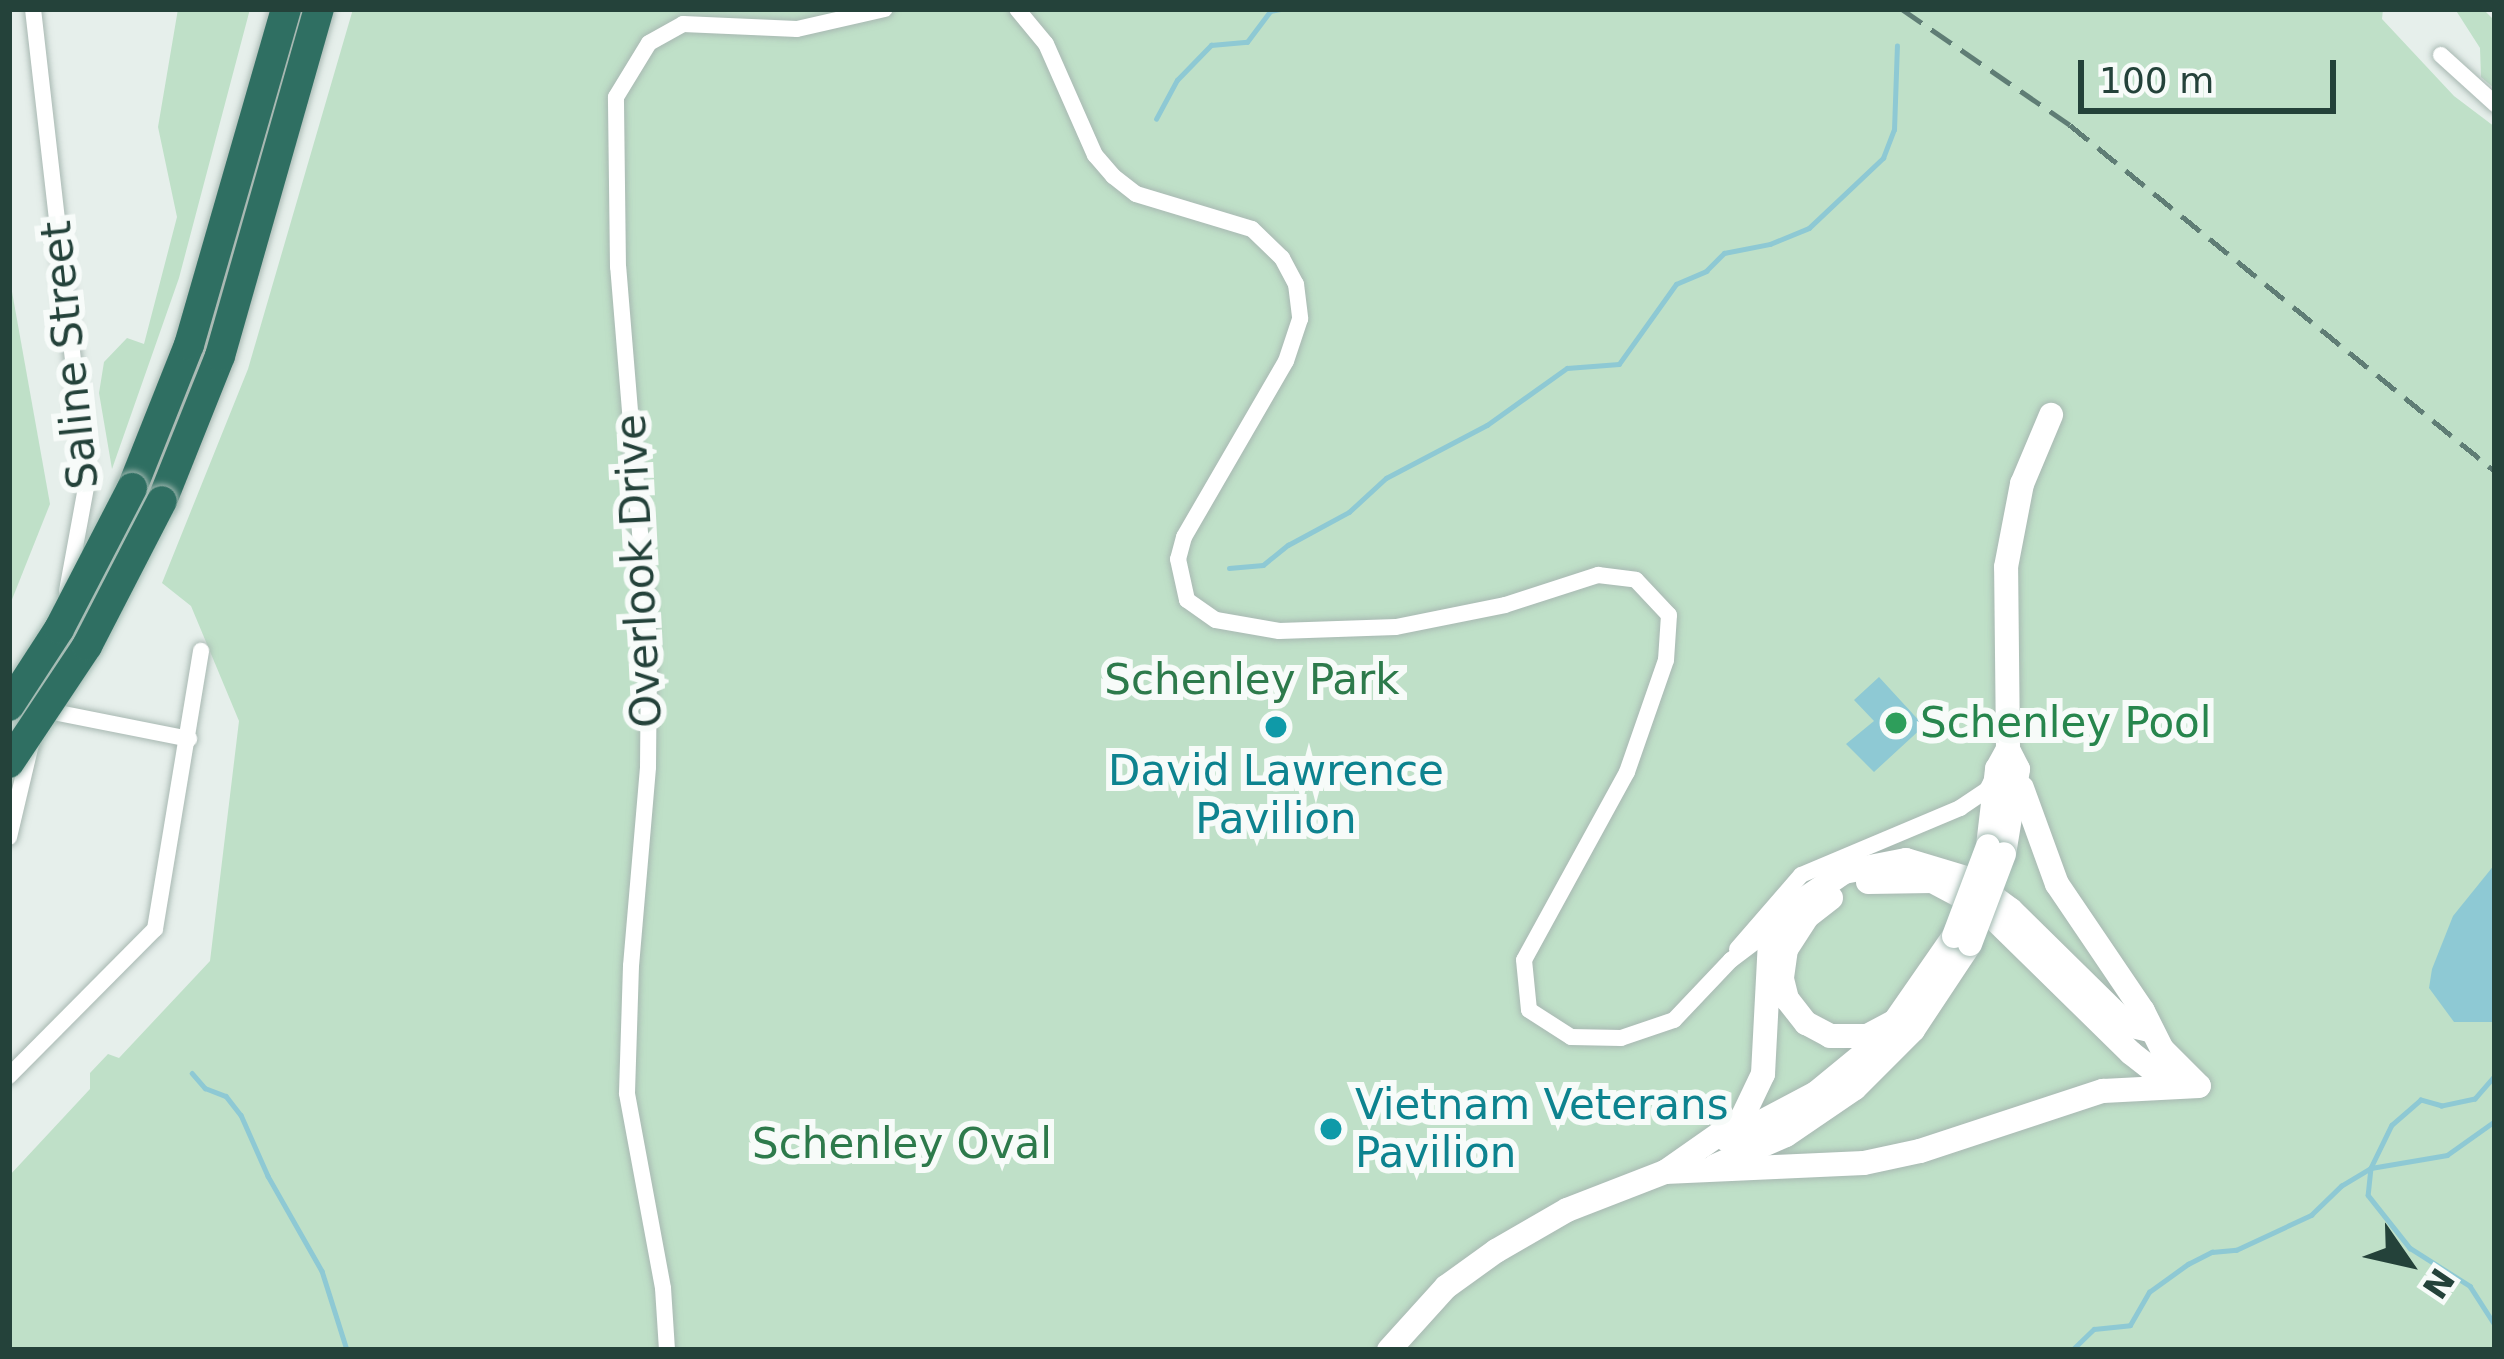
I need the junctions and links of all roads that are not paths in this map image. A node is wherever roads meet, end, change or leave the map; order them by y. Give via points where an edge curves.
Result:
1 (33, 9) edge
2 (286, 9) edge
3 (320, 9) edge
4 (885, 9) edge
5 (1017, 9) edge
6 (2440, 55) dead end
7 (2495, 104) edge
8 (2051, 415) dead end
9 (201, 651) dead end
10 (24, 708) edge
11 (190, 739) junction
12 (2008, 762) junction
13 (9, 763) edge
14 (9, 837) edge
15 (1776, 927) junction
16 (1962, 940) junction
17 (1730, 960) junction
18 (1895, 1021) junction
19 (2149, 1030) junction
20 (2131, 1053) junction
21 (9, 1076) edge
22 (2172, 1085) junction
23 (2103, 1090) junction
24 (1696, 1162) junction
25 (667, 1350) edge
26 (1389, 1350) edge

1 - 10 street, Saline Street via 87,498
2 - 10 highway, bridge via 189,345 132,488
3 - 13 highway, bridge via 225,339 162,501 87,646
4 - 25 street, Overlook Drive via 797,29 683,24 649,43 616,98 649,642 627,1093
5 - 17 street via 1046,44 1095,155 1113,176 1136,194 1252,229 1296,284 1300,319 1286,361 1184,537 1178,559 1187,601 1216,620 1279,631 1396,627 1598,575 1636,580 1669,615 1666,660 1627,772 1523,960 1529,1010 1571,1036 1621,1038 1674,1020
6 - 7 street
8 - 12 main road via 2011,528 2002,630
9 - 11 street
10 - 11 street
10 - 14 street, Saline Street
11 - 21 street via 155,929
12 - 16 main road, bridge via 1996,850
12 - 17 street via 1960,808 1801,875
12 - 19 main road via 2057,884
15 - 17 street
15 - 19 main road via 1806,895 1844,872 1929,863 1990,892 2128,1025
15 - 24 main road via 1755,1099
16 - 18 main road
16 - 24 main road via 1913,1030 1855,1088 1786,1135
18 - 20 main road via 1854,1037 1817,1030 1787,999 1782,964 1794,933 1820,904 1877,879 1916,878 1983,908
18 - 24 main road via 1816,1093
19 - 20 main road
19 - 22 main road via 2199,1086
20 - 22 main road
20 - 23 main road
22 - 23 main road
23 - 24 main road via 1864,1163
24 - 26 main road via 1567,1210 1496,1251 1446,1287

